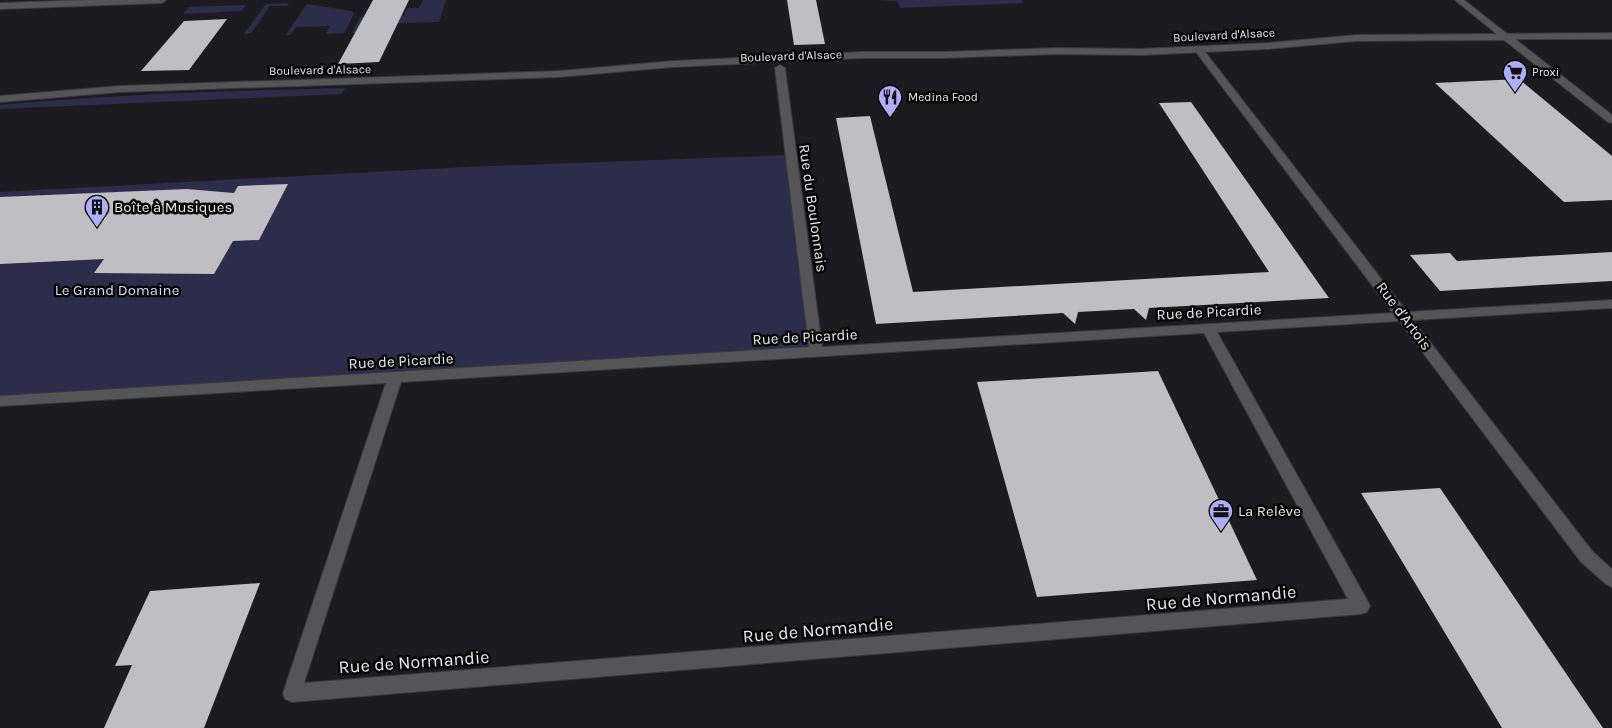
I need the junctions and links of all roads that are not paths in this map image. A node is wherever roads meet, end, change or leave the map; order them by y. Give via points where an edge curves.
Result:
1 (162, 0) edge
2 (1459, 0) edge
3 (0, 6) edge
4 (1612, 36) edge
5 (1506, 37) junction
6 (1199, 50) junction
7 (943, 55) junction
8 (640, 67) junction
9 (780, 68) junction
10 (0, 99) edge
11 (1612, 120) edge
12 (1612, 304) edge
13 (1404, 317) junction
14 (1208, 328) junction
15 (816, 352) junction
16 (395, 378) junction
17 (0, 401) edge
18 (1612, 579) edge

1 - 3 street
2 - 5 street
4 - 5 street, Boulevard d'Alsace
5 - 6 street, Boulevard d'Alsace via 1336,39
5 - 11 street
6 - 7 street, Boulevard d'Alsace
6 - 13 street, Rue d'Artois
7 - 8 street, Boulevard d'Alsace via 861,55
7 - 9 street, Boulevard d'Alsace via 877,64
8 - 9 street, Boulevard d'Alsace via 712,71
8 - 10 street, Boulevard d'Alsace via 559,74 120,89
9 - 15 street, Rue du Boulonnais
12 - 13 street, Rue de Picardie
13 - 14 street, Rue de Picardie
13 - 18 street, Rue d'Artois via 1588,557
14 - 15 street, Rue de Picardie
14 - 16 street, Rue de Normandie via 1361,606 292,693
15 - 16 street, Rue de Picardie
16 - 17 street, Rue de Picardie

